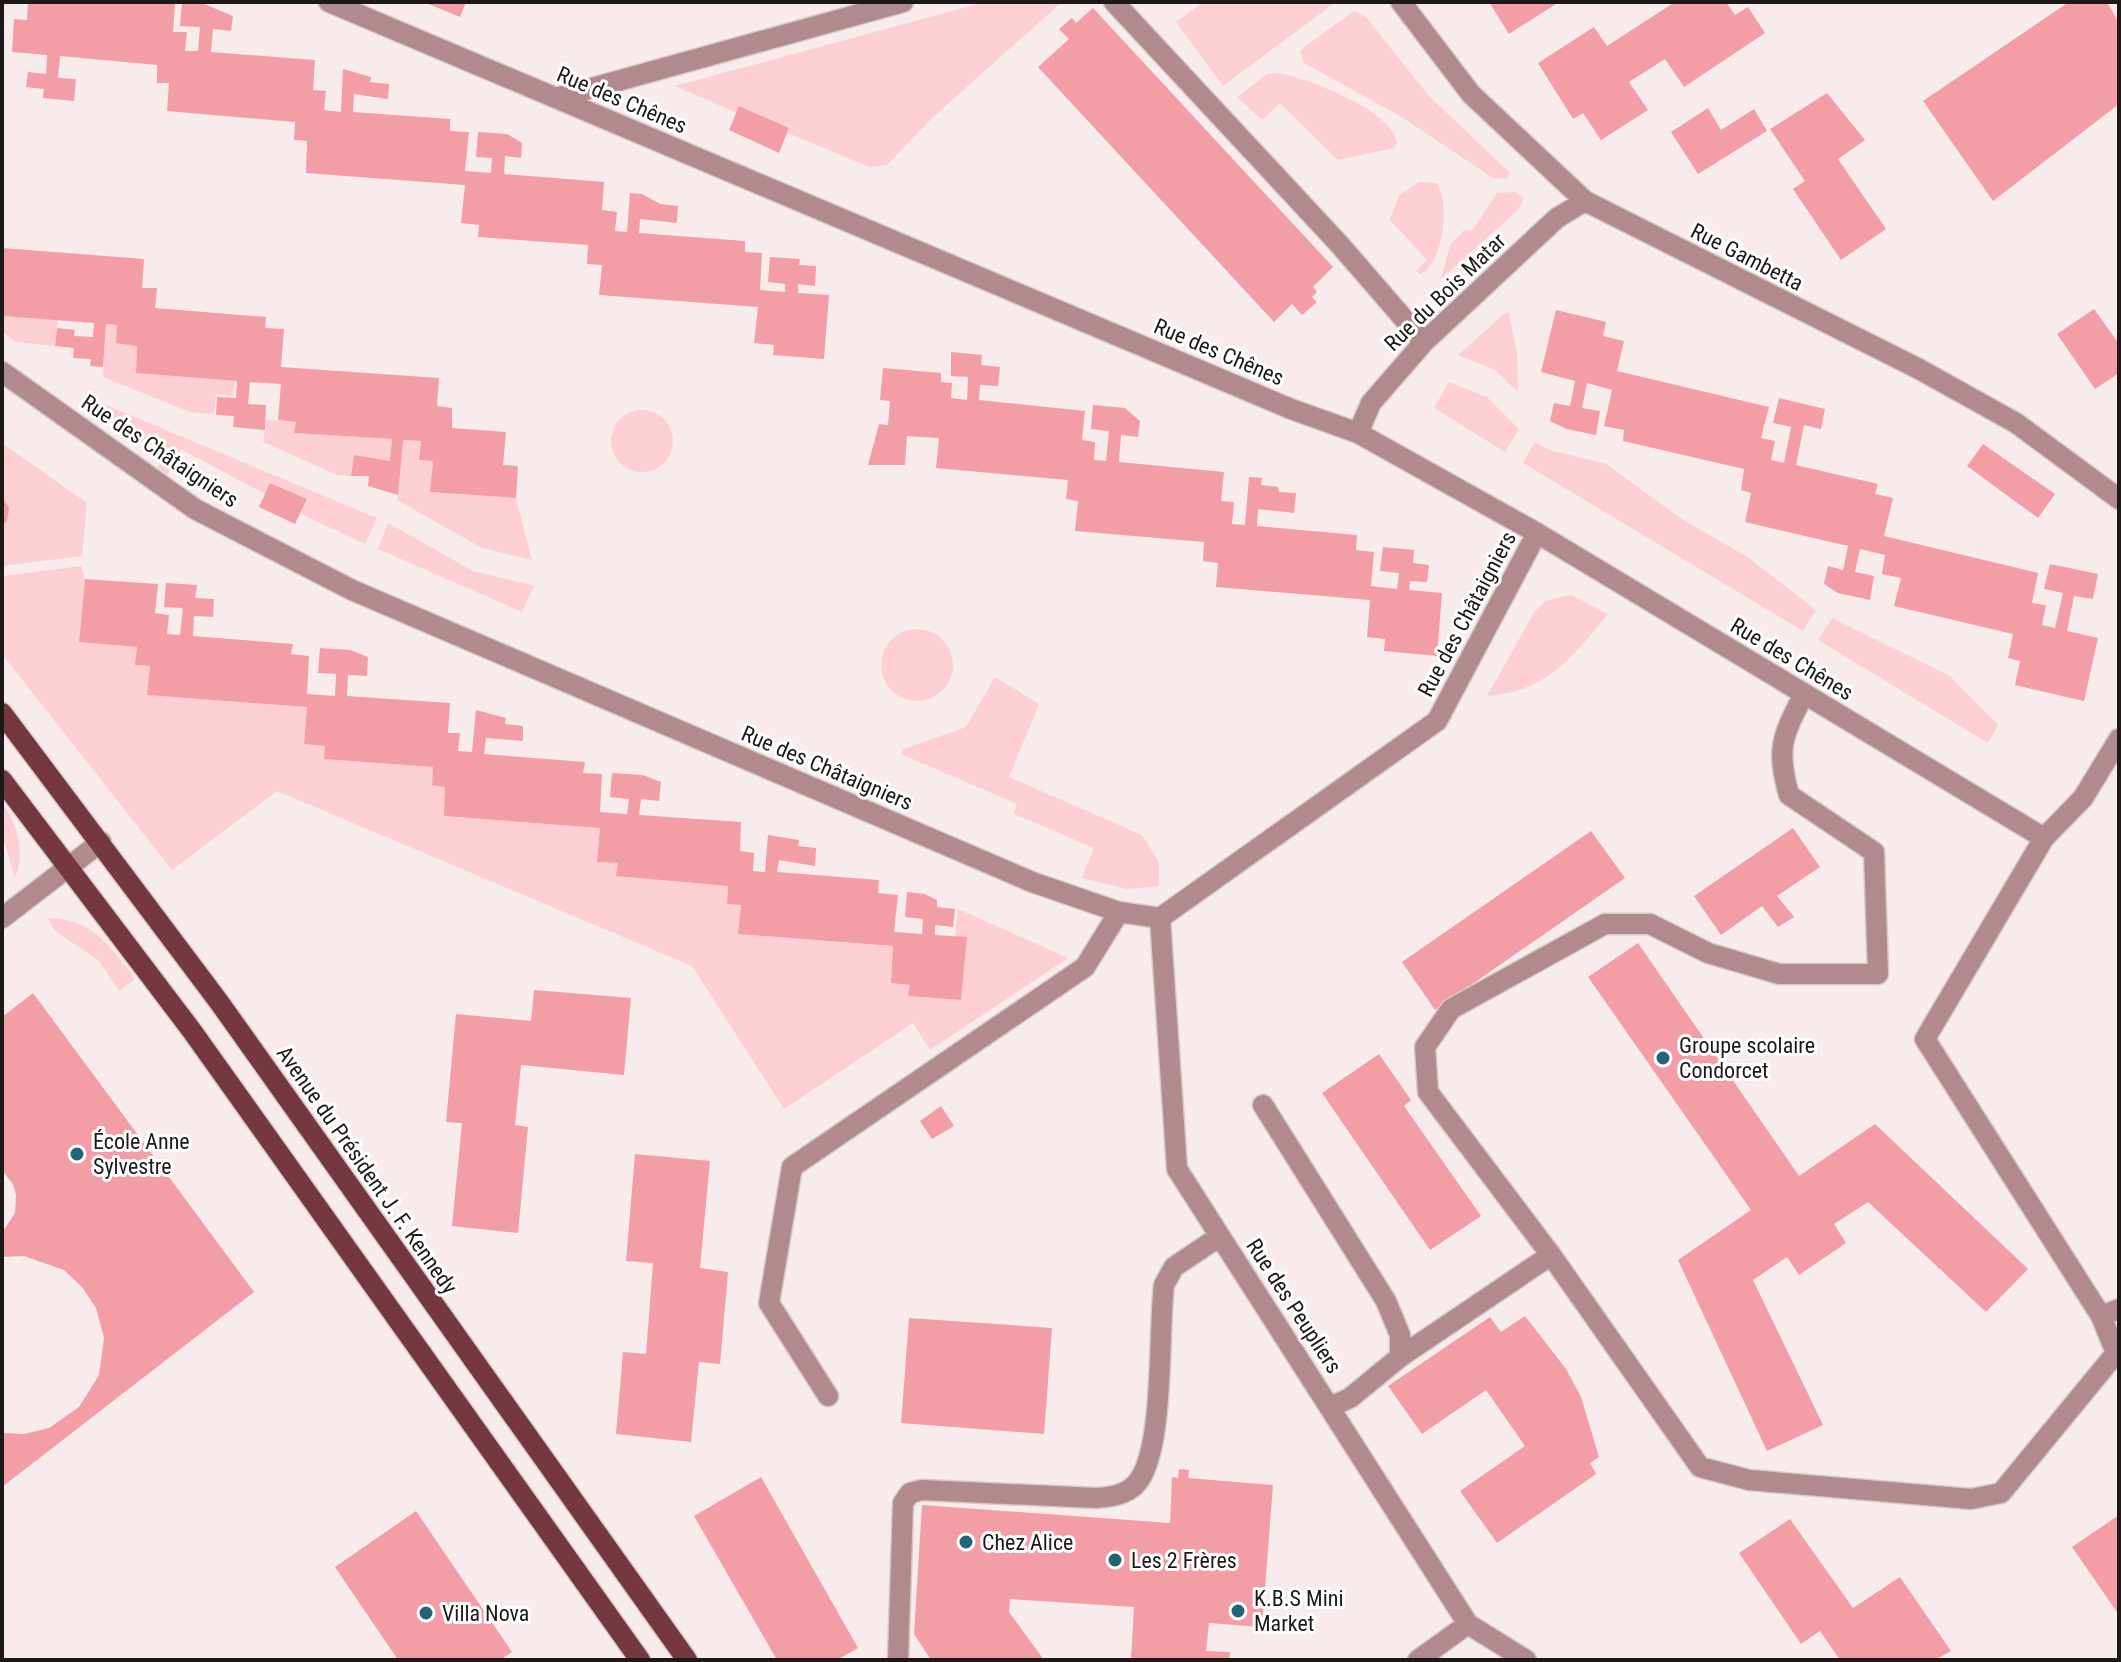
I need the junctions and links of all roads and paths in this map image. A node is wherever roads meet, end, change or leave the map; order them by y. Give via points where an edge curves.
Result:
1 (329, 2) edge
2 (903, 2) edge
3 (1114, 2) edge
4 (1401, 2) edge
5 (556, 98) junction
6 (1585, 201) junction
7 (1424, 342) junction
8 (2, 372) edge
9 (1358, 433) junction
10 (2119, 499) edge
11 (1537, 533) junction
12 (1804, 694) junction
13 (2, 713) edge
14 (2119, 739) edge
15 (2, 780) edge
16 (2044, 838) junction
17 (101, 842) junction
18 (68, 868) junction
19 (1119, 912) junction
20 (2, 918) edge
21 (1160, 918) junction
22 (1263, 1105) dead end
23 (1220, 1236) junction
24 (1551, 1255) junction
25 (2110, 1313) edge
26 (1400, 1357) junction
27 (828, 1396) dead end
28 (1330, 1407) junction
29 (1468, 1624) junction
30 (640, 1660) edge
31 (687, 1660) edge
32 (898, 1660) edge
33 (1418, 1660) edge
34 (1526, 1660) edge

1 - 5 street, Rue des Chênes
2 - 5 street
3 - 7 street
4 - 6 street, Rue Gambetta via 1471,94
5 - 9 street, Rue des Chênes
6 - 7 street, Rue du Bois Matar via 1557,218
6 - 10 street, Rue Gambetta via 2016,423
7 - 9 street, Rue du Bois Matar via 1371,403
8 - 19 street, Rue des Châtaigniers via 195,509 352,590 1032,882
9 - 11 street, Rue des Chênes
11 - 12 street, Rue des Chênes
11 - 21 street, Rue des Châtaigniers via 1437,721
12 - 16 street, Rue des Chênes
12 - 24 street via 1787,727 1779,760 1789,795 1874,852 1878,974 1779,974 1708,953 1650,924 1605,924 1451,1009 1425,1047 1428,1092
13 - 17 main road, Avenue du Président J. F. Kennedy
14 - 16 street via 2083,798
15 - 18 main road
16 - 25 street via 1925,1039
17 - 18 street
17 - 31 main road, Avenue du Président J. F. Kennedy
18 - 20 street
18 - 30 main road via 192,1031
19 - 21 street, Rue des Châtaigniers
19 - 27 street via 1085,967 792,1167 769,1303
21 - 23 street, Rue des Peupliers via 1177,1169
22 - 26 street via 1386,1301 1400,1335
23 - 28 street, Rue des Peupliers
23 - 32 street via 1174,1267 1164,1285 1153,1443 1135,1486 1096,1498 910,1493 903,1503
24 - 25 street via 1700,1467 1749,1480 1971,1499 2001,1493 2116,1353
24 - 26 street
26 - 28 street via 1350,1398
28 - 29 street, Rue des Peupliers
29 - 33 street
29 - 34 street, Rue des Peupliers

